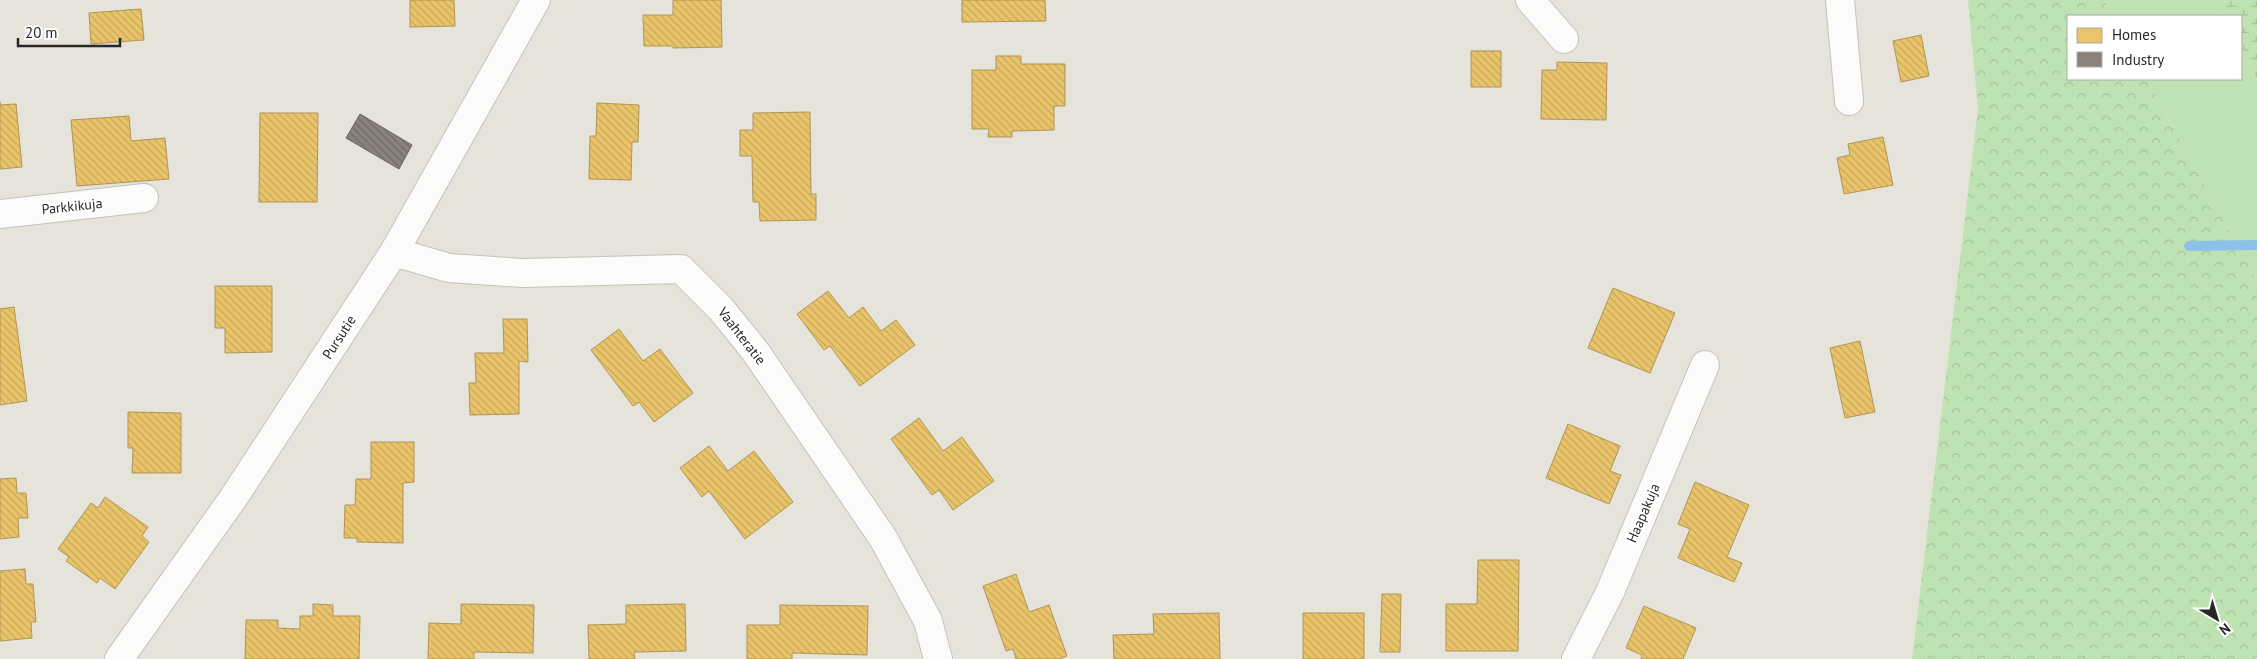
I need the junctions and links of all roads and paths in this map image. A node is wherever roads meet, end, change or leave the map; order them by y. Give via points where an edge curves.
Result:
1 (536, 0) edge
2 (1530, 0) edge
3 (1840, 0) edge
4 (1564, 39) dead end
5 (1849, 101) dead end
6 (144, 198) dead end
7 (0, 214) edge
8 (394, 252) junction
9 (1705, 365) dead end
10 (119, 659) edge
11 (938, 659) edge
12 (1576, 659) edge

1 - 8 street, Pursutie
2 - 4 street
3 - 5 street
6 - 7 street, Parkkikuja
8 - 10 street, Pursutie via 234,497
8 - 11 street, Vaahteratie via 449,268 523,273 682,269 721,309 755,351 883,538 928,621
9 - 12 street, Haapakuja via 1610,592

